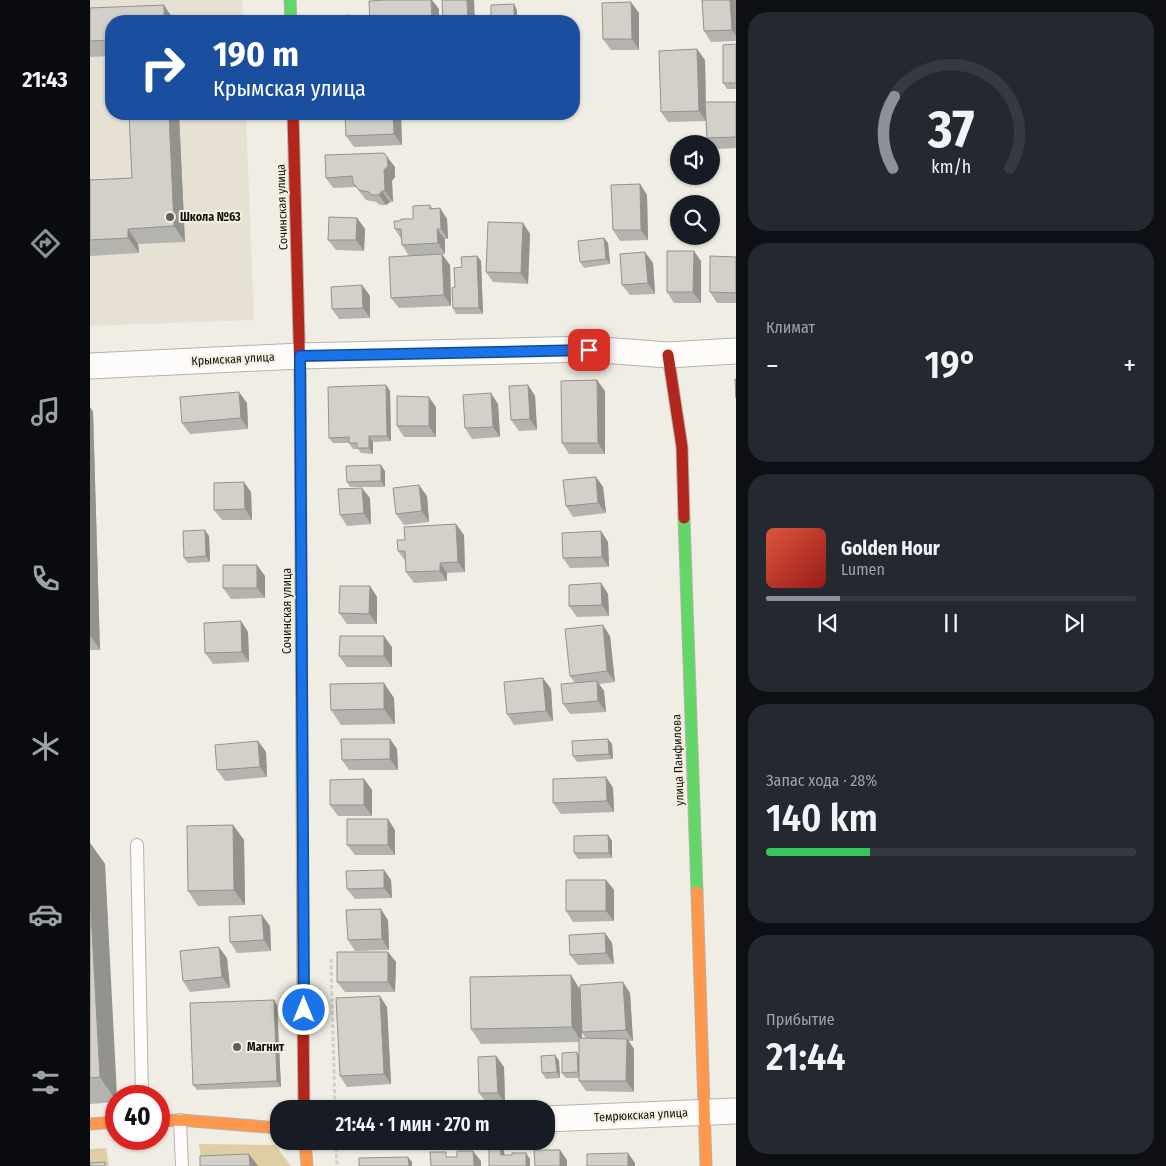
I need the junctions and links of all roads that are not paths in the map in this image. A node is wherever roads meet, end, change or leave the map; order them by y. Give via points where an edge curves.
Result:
1 (290, 0) edge
2 (291, 15) edge
3 (293, 120) edge
4 (736, 351) edge
5 (668, 355) junction
6 (300, 356) junction
7 (90, 366) edge
8 (137, 845) dead end
9 (142, 1085) edge
10 (304, 1100) edge
11 (736, 1111) edge
12 (703, 1112) junction
13 (555, 1119) edge
14 (170, 1120) edge
15 (180, 1120) junction
16 (105, 1123) edge
17 (90, 1124) edge
18 (270, 1127) edge
19 (306, 1150) edge
20 (182, 1166) edge
21 (307, 1166) edge
22 (706, 1166) edge

1 - 2 street
3 - 6 street, Сочинская улица
4 - 5 street, Крымская улица
5 - 6 street, Крымская улица via 589,350
5 - 12 street, улица Панфилова via 682,447
6 - 7 street, Крымская улица
6 - 10 street, Сочинская улица
8 - 9 lane
11 - 12 street, Темрюкская улица
12 - 13 street, Темрюкская улица
12 - 22 street, улица Панфилова
14 - 15 street
15 - 18 street
15 - 20 lane
16 - 17 street
19 - 21 street

